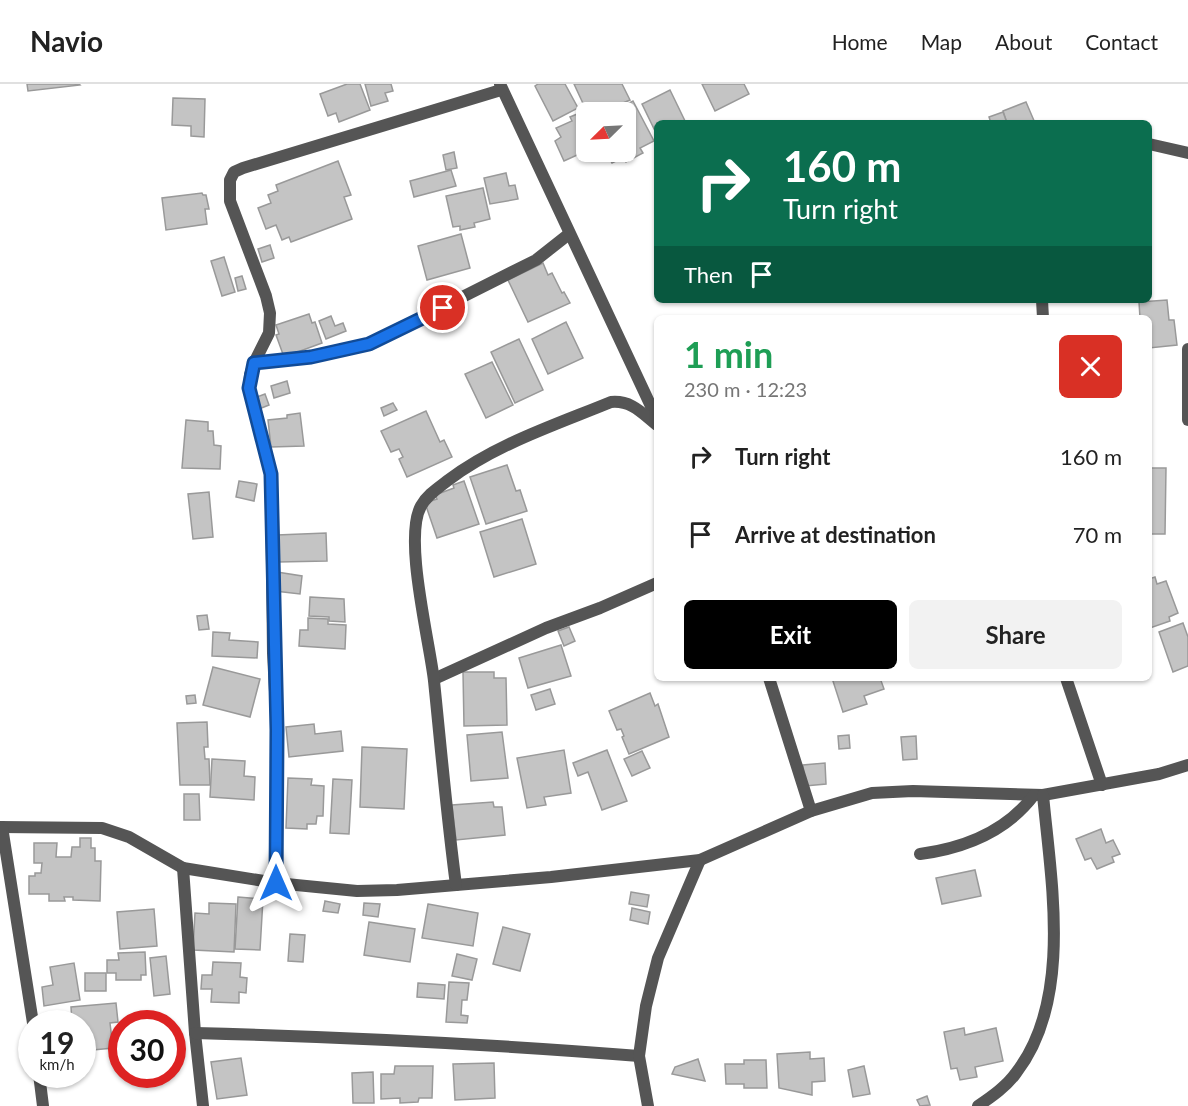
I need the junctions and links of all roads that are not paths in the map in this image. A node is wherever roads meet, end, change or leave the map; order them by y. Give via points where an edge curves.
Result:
1 (501, 87) edge
2 (1152, 145) edge
3 (1188, 153) edge
4 (569, 234) junction
5 (1188, 349) edge
6 (254, 363) junction
7 (654, 413) edge
8 (1188, 420) edge
9 (654, 422) edge
10 (654, 584) edge
11 (434, 679) junction
12 (770, 681) edge
13 (1067, 681) edge
14 (1188, 765) edge
15 (1102, 785) junction
16 (1038, 795) junction
17 (811, 812) junction
18 (1, 827) edge
19 (920, 854) dead end
20 (700, 860) junction
21 (183, 868) junction
22 (276, 883) junction
23 (456, 885) junction
24 (31, 1010) edge
25 (195, 1033) junction
26 (639, 1056) junction
27 (41, 1088) edge
28 (43, 1106) edge
29 (203, 1106) edge
30 (648, 1106) edge
31 (978, 1106) edge

1 - 4 street
1 - 6 street via 234,172 230,201 270,313 269,333
2 - 3 street
4 - 6 street via 536,260 369,344 311,357
4 - 7 street
5 - 8 street
6 - 22 street via 249,388 271,474
9 - 11 street via 623,400 611,402 494,450 432,492 420,507 416,556
10 - 11 street
11 - 23 street
12 - 17 street
13 - 15 street
14 - 15 street
15 - 16 street
16 - 17 street via 872,793
16 - 19 street via 1014,818 985,835 946,850
16 - 31 street via 1053,900 1054,962 1044,1018 1029,1055 1015,1075
17 - 20 street
18 - 21 street via 102,828 129,837
18 - 24 street
20 - 23 street
20 - 26 street via 658,958
21 - 22 street
21 - 25 street
22 - 23 street via 357,891
25 - 26 street
25 - 29 street
26 - 30 street
27 - 28 street

